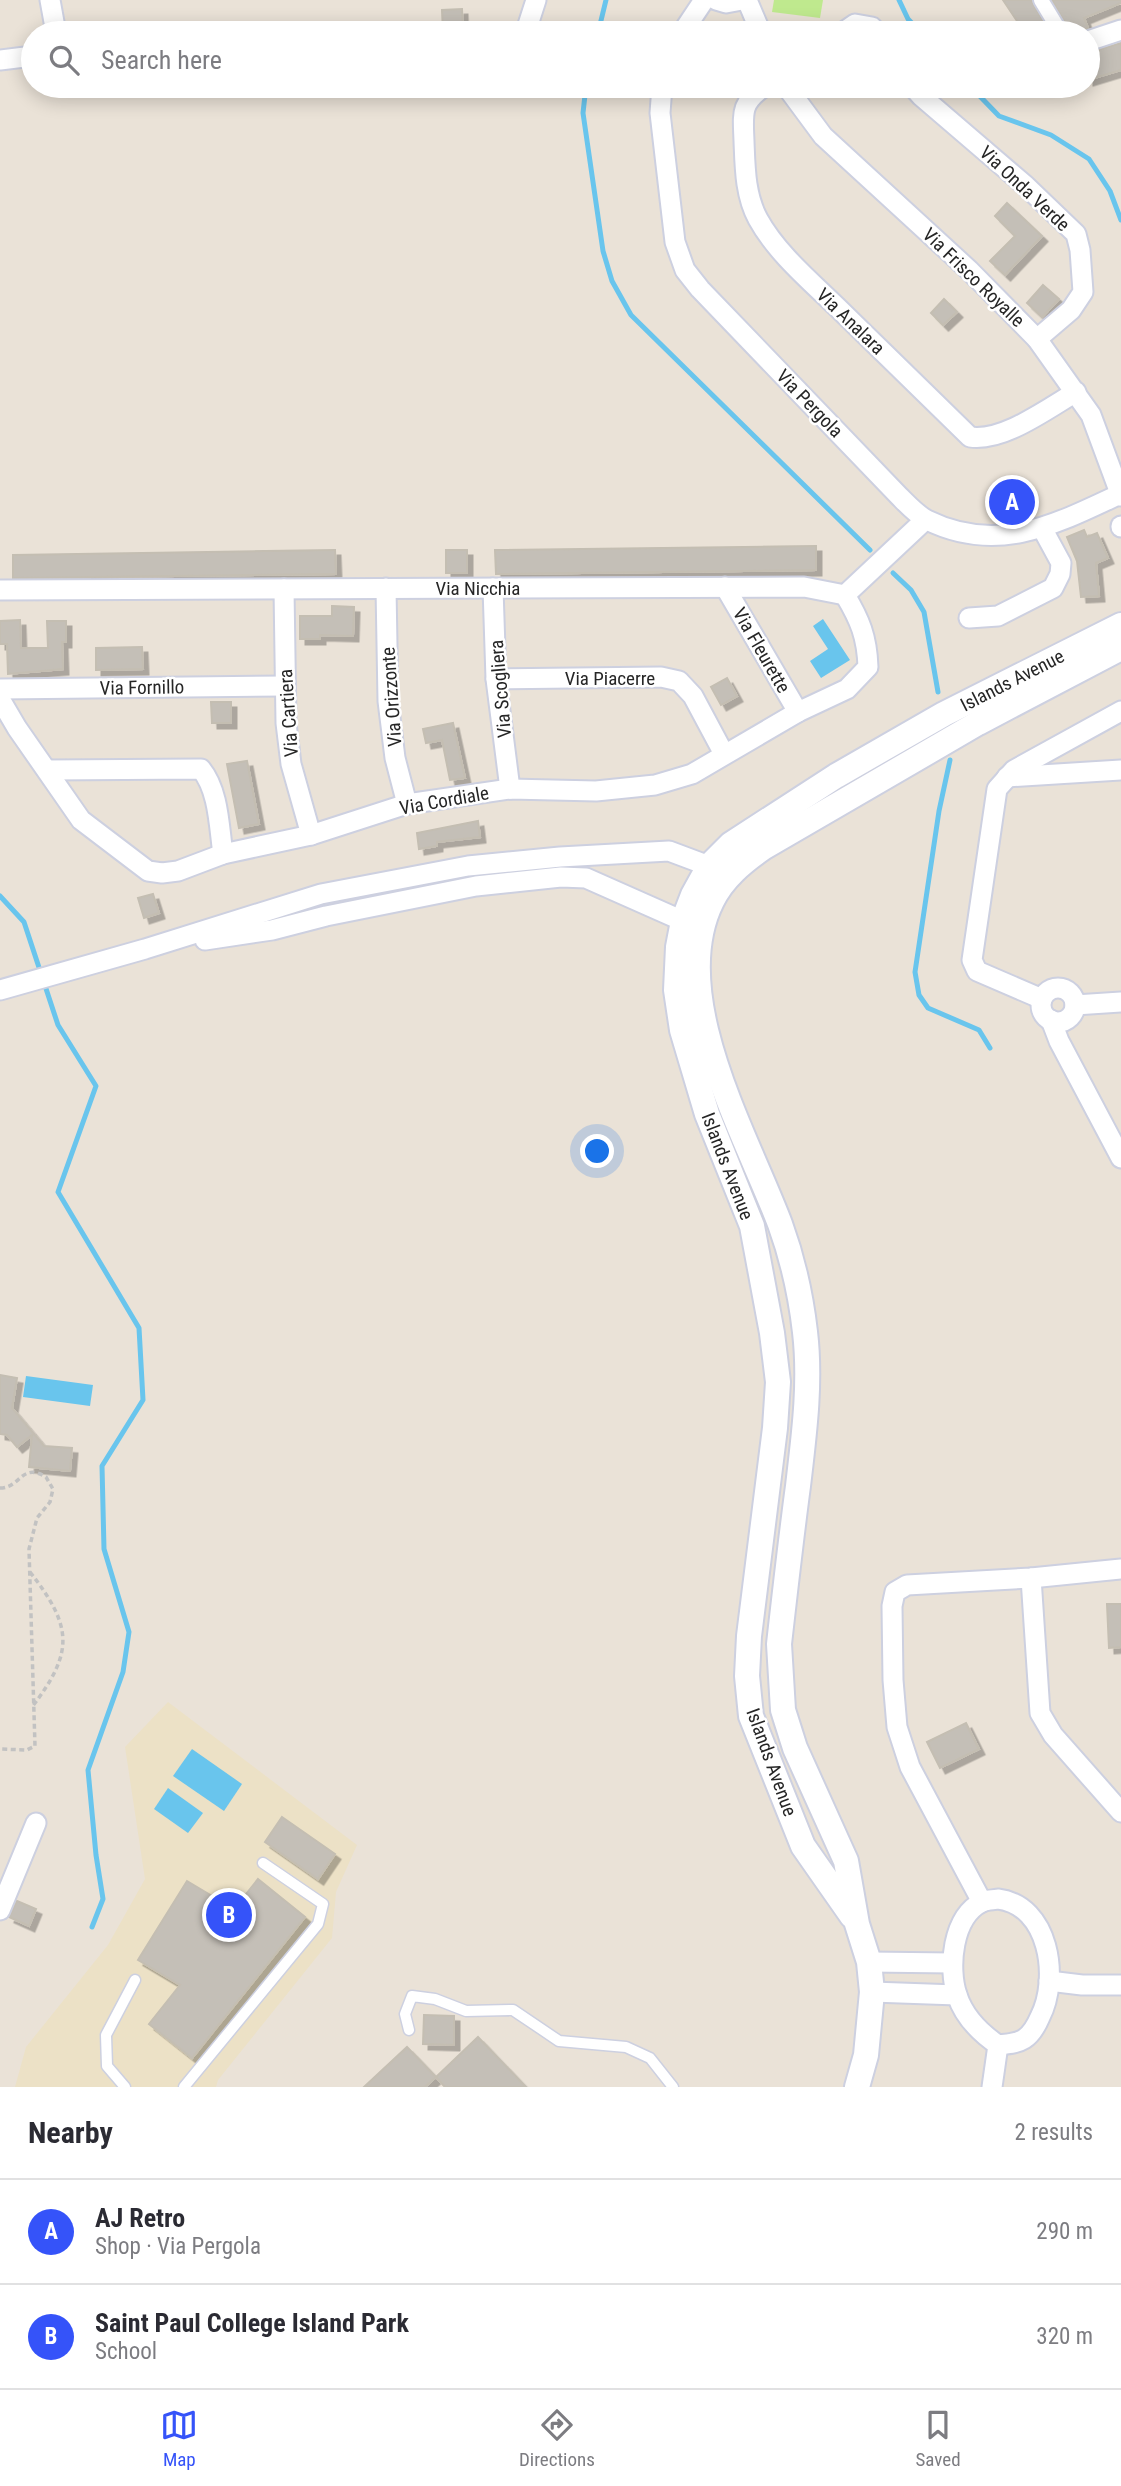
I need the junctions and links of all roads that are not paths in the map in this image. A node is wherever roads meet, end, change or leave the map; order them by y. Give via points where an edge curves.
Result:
1 (50, 0) edge
2 (536, 0) edge
3 (704, 0) edge
4 (716, 0) edge
5 (745, 0) edge
6 (1041, 0) edge
7 (54, 21) edge
8 (529, 21) edge
9 (690, 21) edge
10 (755, 21) edge
11 (1054, 21) edge
12 (1121, 30) edge
13 (1100, 37) edge
14 (21, 57) edge
15 (0, 60) edge
16 (661, 98) edge
17 (750, 98) edge
18 (795, 98) edge
19 (923, 98) edge
20 (1037, 339) junction
21 (1076, 392) junction
22 (1121, 495) edge
23 (925, 520) junction
24 (1042, 528) junction
25 (725, 587) junction
26 (493, 588) junction
27 (285, 589) junction
28 (386, 589) junction
29 (0, 590) edge
30 (845, 595) junction
31 (969, 618) dead end
32 (1121, 625) edge
33 (1121, 648) edge
34 (496, 678) junction
35 (285, 686) junction
36 (0, 688) edge
37 (0, 699) edge
38 (1121, 710) edge
39 (799, 712) junction
40 (723, 754) junction
41 (47, 770) junction
42 (1121, 770) edge
43 (1006, 777) junction
44 (510, 789) junction
45 (407, 804) junction
46 (311, 835) junction
47 (223, 854) junction
48 (586, 856) junction
49 (718, 872) junction
50 (586, 878) junction
51 (693, 924) junction
52 (145, 949) junction
53 (2, 990) edge
54 (1042, 999) junction
55 (1121, 1002) edge
56 (1075, 1005) junction
57 (1051, 1020) junction
58 (1121, 1158) edge
59 (1121, 1569) edge
60 (1031, 1578) junction
61 (1121, 1812) edge
62 (36, 1823) dead end
63 (263, 1863) dead end
64 (5, 1882) edge
65 (982, 1902) junction
66 (0, 1910) edge
67 (857, 1924) junction
68 (869, 1962) junction
69 (952, 1963) junction
70 (135, 1980) dead end
71 (1049, 1981) junction
72 (1121, 1985) edge
73 (872, 1992) junction
74 (957, 1995) junction
75 (408, 2030) dead end
76 (998, 2045) junction
77 (125, 2087) edge
78 (184, 2087) edge
79 (673, 2087) edge
80 (857, 2087) edge
81 (992, 2087) edge

1 - 7 street
2 - 8 street
3 - 9 street
4 - 5 street
5 - 10 street
6 - 11 street
12 - 13 street
14 - 15 street
16 - 23 street, Via Pergola via 675,242 685,270
17 - 21 street, Via Analara via 743,110 745,174 757,218 802,273 970,437 987,438 1012,429
18 - 20 street, Via Frisco Royalle via 823,136
19 - 20 street, Via Onda Verde via 1076,234 1083,292 1071,310
20 - 21 street, Via Frisco Royalle
21 - 22 street, Via Frisco Royalle via 1091,415
22 - 24 street, Via Pergola
23 - 24 street, Via Pergola via 985,537
23 - 30 street
24 - 31 street via 1061,564 1053,588 998,616
25 - 26 street, Via Nicchia
25 - 30 street, Via Nicchia via 804,587
25 - 39 street, Via Fleurette
26 - 28 street, Via Nicchia
26 - 34 street, Via Scogliera
27 - 28 street, Via Nicchia
27 - 29 street, Via Nicchia
27 - 35 street, Via Cartiera
28 - 45 street, Via Orizzonte via 388,701
30 - 39 street, Via Cordiale via 867,644 868,667 847,689
32 - 49 street, Islands Avenue via 944,714 836,776 731,844
33 - 49 street, Islands Avenue via 978,723
34 - 40 street, Via Piacerre via 661,677 679,681
34 - 44 street, Via Scogliera
35 - 36 street, Via Fornillo
35 - 46 street, Via Cartiera via 291,764
37 - 41 street, Via Cordiale
38 - 43 street
39 - 40 street, Via Cordiale
40 - 44 street, Via Cordiale via 692,774 656,785 596,791
41 - 47 street, Via Cordiale via 82,820 148,871 178,871
41 - 47 street via 201,769 213,791
42 - 43 street
43 - 54 street via 997,789 972,960 977,971
44 - 45 street, Via Cordiale
45 - 46 street, Via Cordiale
46 - 47 street, Via Cordiale
48 - 49 street via 669,851
48 - 50 street
48 - 52 street via 468,866 321,894
49 - 51 street, Islands Avenue via 712,901
50 - 51 street
50 - 52 street via 476,886 272,930
51 - 67 street, Islands Avenue via 705,1023 727,1098 780,1226 805,1332 803,1441 779,1644 783,1710 795,1748 846,1861
51 - 67 street, Islands Avenue via 678,947 676,990 682,1030 707,1114 752,1226 778,1382 749,1636 751,1716 803,1846
52 - 53 street
54 - 56 street via 1051,989 1065,989
54 - 57 street via 1041,1007
55 - 56 street
56 - 57 street via 1067,1019
57 - 58 street
59 - 60 street
60 - 61 street via 1040,1713 1053,1735
60 - 65 street via 907,1585 895,1592 892,1606 897,1727 911,1767
62 - 64 street
63 - 78 lane via 323,1905 318,1924
64 - 66 street
65 - 69 street via 960,1929
65 - 71 street via 1010,1901 1030,1915 1045,1945
67 - 68 street, Islands Avenue
68 - 69 street
68 - 73 street, Islands Avenue
69 - 74 street
70 - 77 lane via 106,2035 107,2066
71 - 72 street
71 - 76 street via 1043,2011 1027,2038
73 - 74 street
73 - 80 street, Islands Avenue via 866,2055
74 - 76 street via 971,2022
75 - 79 lane via 405,2014 412,1996 466,2011 513,2010 559,2041 626,2047 650,2058
76 - 81 street

